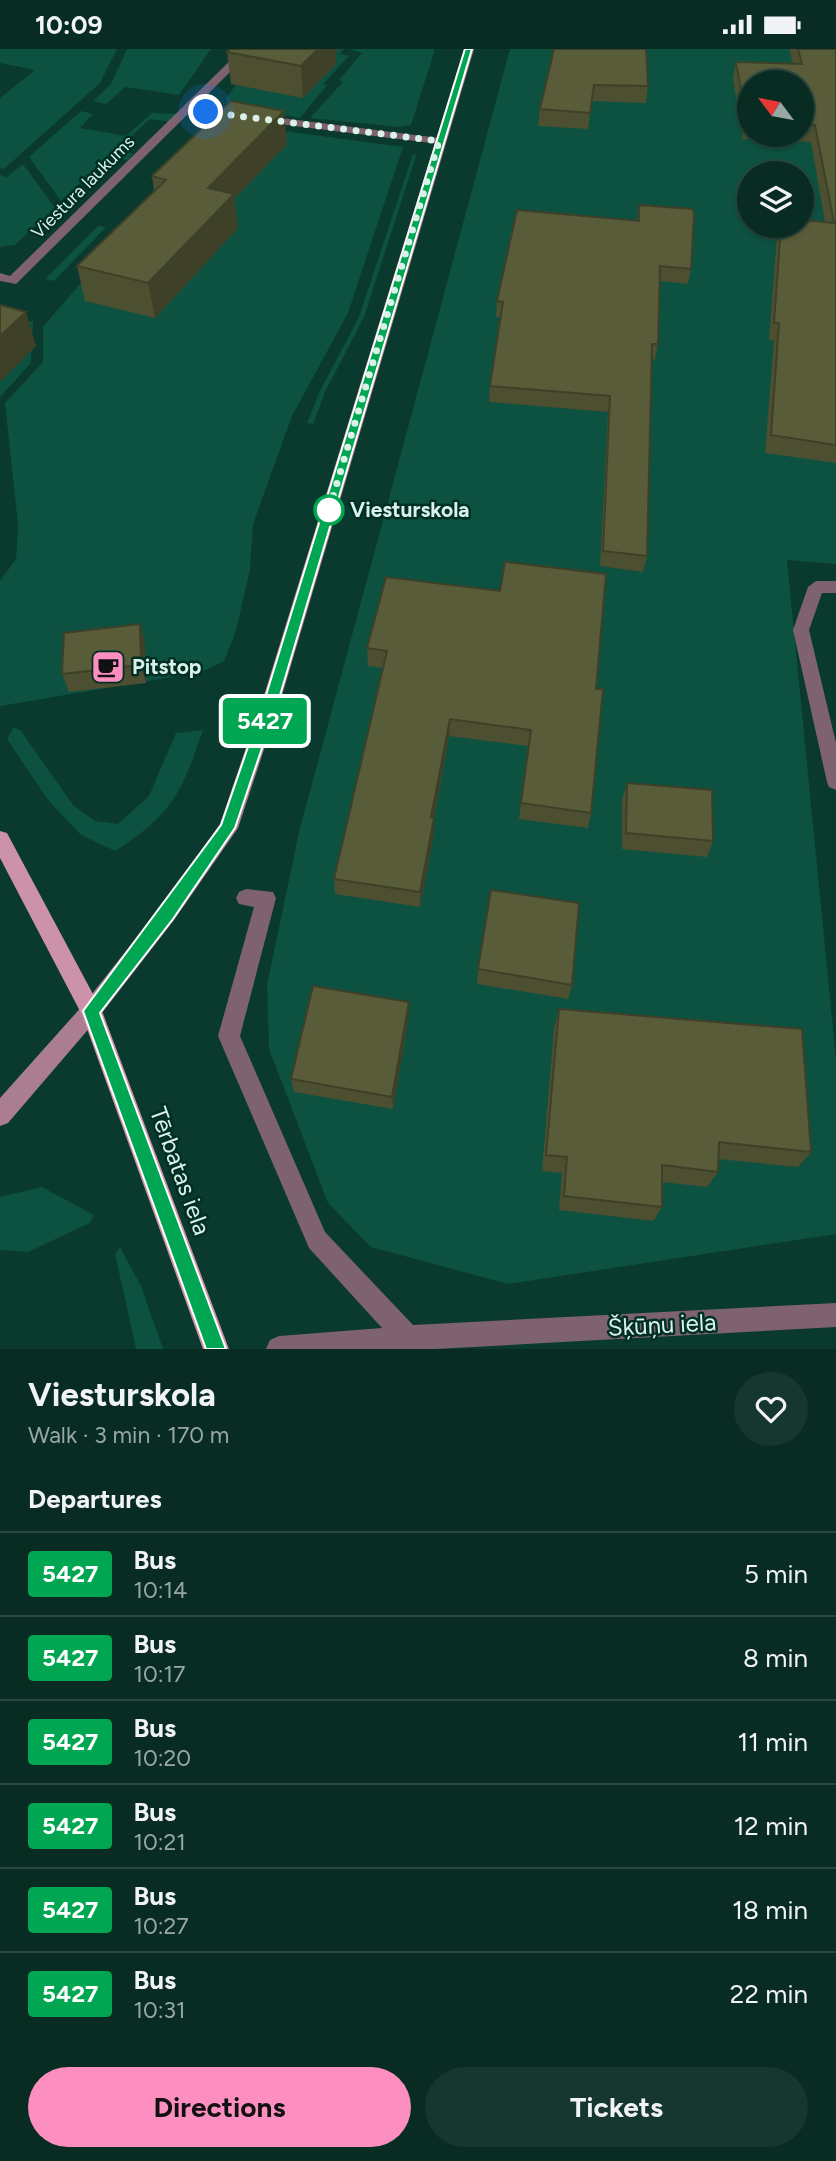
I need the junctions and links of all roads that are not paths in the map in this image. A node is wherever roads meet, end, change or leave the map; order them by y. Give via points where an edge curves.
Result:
1 (248, 49) edge
2 (468, 49) edge
3 (187, 109) junction
4 (439, 141) junction
5 (0, 277) edge
6 (836, 587) edge
7 (836, 782) edge
8 (0, 839) edge
9 (246, 898) dead end
10 (91, 1011) junction
11 (0, 1115) edge
12 (836, 1315) edge
13 (408, 1338) junction
14 (216, 1349) edge
15 (279, 1349) edge

1 - 3 street, Viestura laukums
2 - 4 main road
3 - 4 street
3 - 5 street, Viestura laukums via 12,281
4 - 10 main road via 278,679 228,828
6 - 7 street via 816,587 801,630
8 - 10 main road, Tērbatas iela
9 - 13 street via 266,898 229,1036 317,1240
10 - 11 main road
10 - 14 main road, Tērbatas iela
12 - 13 street, Šķūņu iela
13 - 15 street, Šķūņu iela

